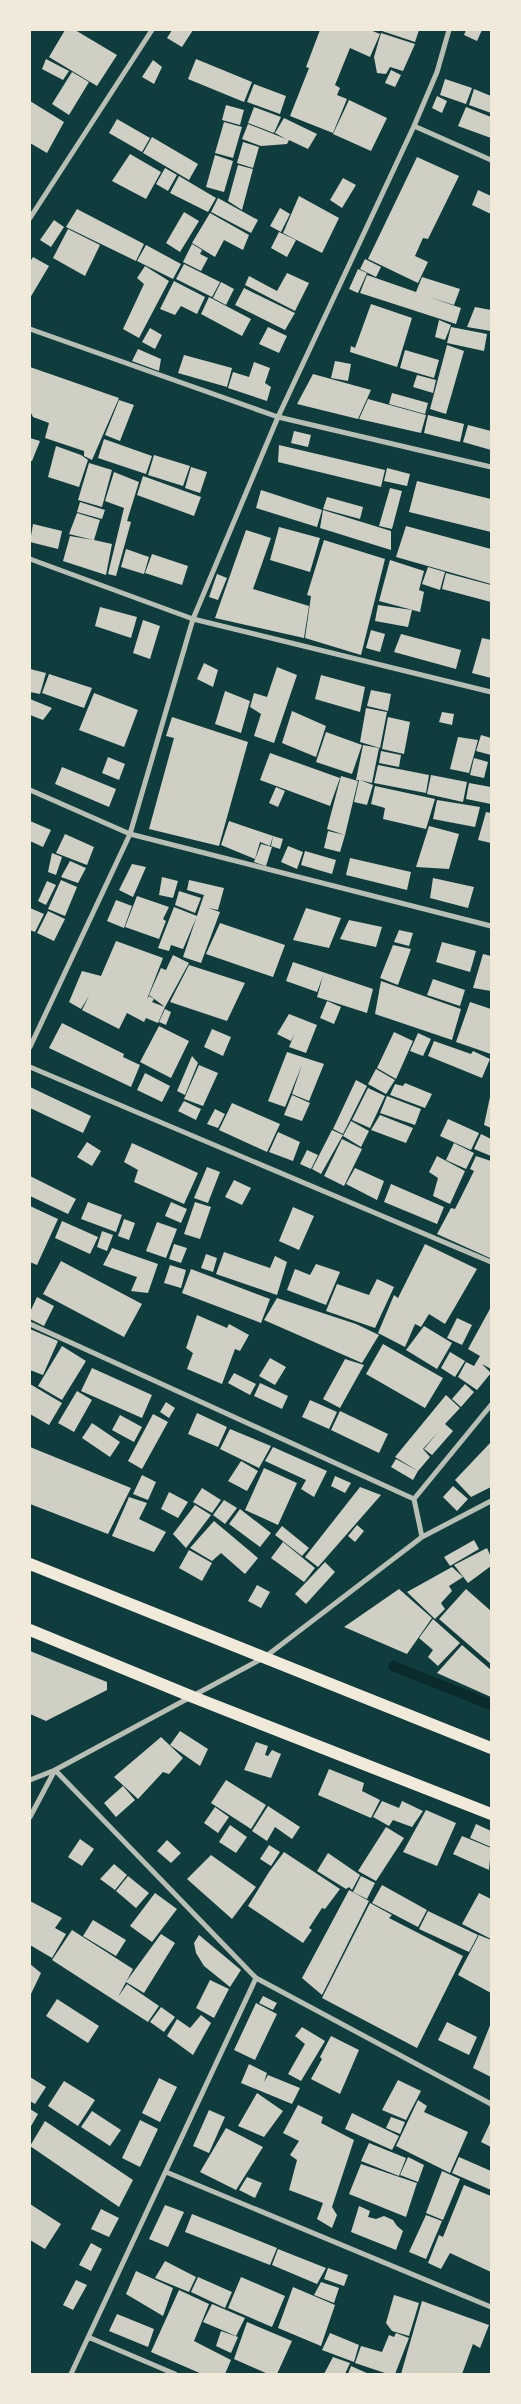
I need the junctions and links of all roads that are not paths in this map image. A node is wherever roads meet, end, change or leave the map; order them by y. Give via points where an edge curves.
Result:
1 (152, 30) edge
2 (449, 30) edge
3 (414, 126) junction
4 (491, 160) edge
5 (30, 218) edge
6 (30, 329) edge
7 (278, 417) junction
8 (491, 466) edge
9 (30, 559) edge
10 (193, 619) junction
11 (491, 692) edge
12 (30, 790) edge
13 (130, 834) junction
14 (491, 926) edge
15 (30, 1047) edge
16 (30, 1067) edge
17 (491, 1262) edge
18 (30, 1324) edge
19 (491, 1405) edge
20 (414, 1499) junction
21 (491, 1501) edge
22 (422, 1537) junction
23 (30, 1564) edge
24 (30, 1630) edge
25 (266, 1657) junction
26 (193, 1697) junction
27 (491, 1748) edge
28 (55, 1770) junction
29 (30, 1780) edge
30 (491, 1814) edge
31 (30, 1817) edge
32 (256, 1978) junction
33 (491, 2104) edge
34 (166, 2172) junction
35 (491, 2307) edge
36 (88, 2337) junction
37 (71, 2374) edge
38 (175, 2374) edge

1 - 5 street
2 - 3 street via 437,72
3 - 4 street
3 - 7 street
6 - 7 street
7 - 8 street
7 - 10 street
9 - 10 street
10 - 11 street
10 - 13 street
12 - 13 street
13 - 14 street
13 - 15 street
16 - 17 street
18 - 20 street
19 - 20 street
20 - 22 street
21 - 22 street
22 - 25 street
23 - 25 main road
24 - 26 main road
25 - 26 street
25 - 27 main road
26 - 28 street
26 - 30 main road
28 - 29 street
28 - 31 street
28 - 32 street
32 - 33 street
32 - 34 street
34 - 35 street
34 - 36 street
36 - 37 street
36 - 38 street

